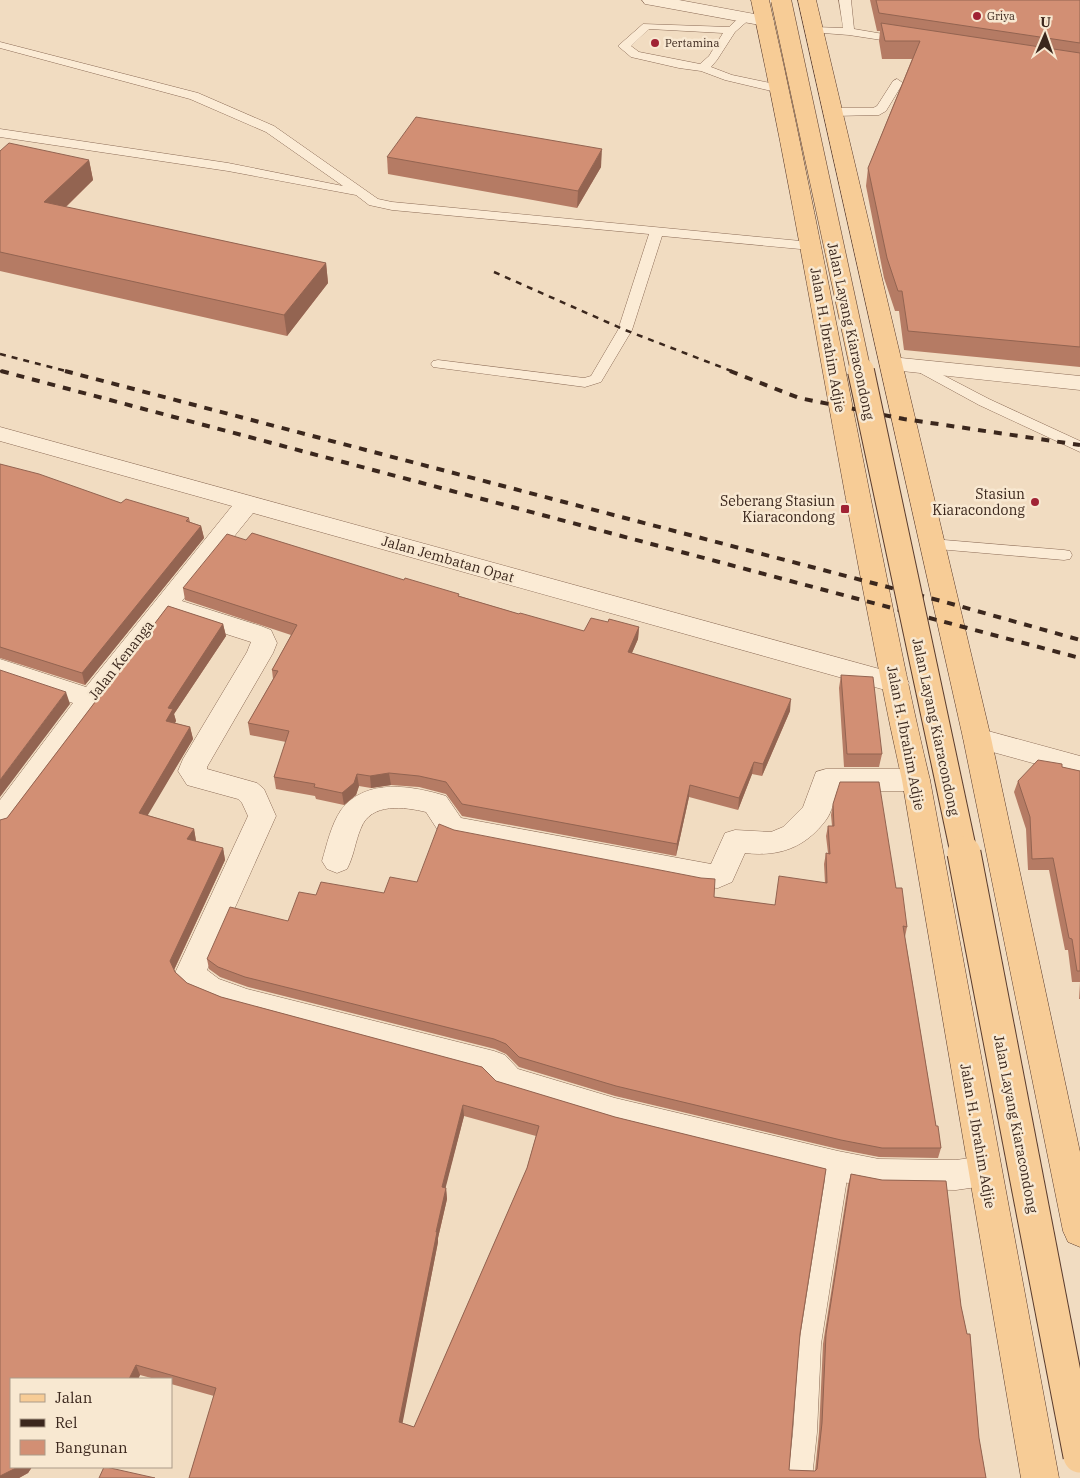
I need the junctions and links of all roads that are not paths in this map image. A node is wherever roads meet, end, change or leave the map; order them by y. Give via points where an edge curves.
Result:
1 (651, 0) edge
2 (807, 0) edge
3 (845, 0) edge
4 (763, 9) edge
5 (730, 30) junction
6 (814, 30) junction
7 (849, 32) junction
8 (916, 42) edge
9 (0, 45) edge
10 (703, 68) junction
11 (897, 83) dead end
12 (780, 89) junction
13 (833, 112) junction
14 (0, 133) edge
15 (791, 140) junction
16 (840, 140) junction
17 (360, 193) junction
18 (656, 233) junction
19 (811, 246) junction
20 (438, 364) dead end
21 (891, 364) junction
22 (918, 366) junction
23 (1080, 383) edge
24 (0, 434) edge
25 (1080, 447) edge
26 (848, 450) junction
27 (912, 451) junction
28 (248, 503) junction
29 (932, 544) junction
30 (1064, 555) dead end
31 (165, 605) junction
32 (0, 669) edge
33 (896, 683) junction
34 (90, 699) junction
35 (977, 738) junction
36 (1080, 766) edge
37 (916, 780) junction
38 (0, 821) edge
39 (337, 861) dead end
40 (838, 1166) junction
41 (984, 1171) junction
42 (1080, 1231) edge
43 (1080, 1456) edge
44 (800, 1478) edge
45 (1040, 1478) edge

1 - 4 street
2 - 6 main road
3 - 7 lane
4 - 5 lane
4 - 12 main road, Jalan H. Ibrahim Adjie
4 - 43 main road, Jalan Layang Kiaracondong, bridge via 966,868
5 - 10 lane
5 - 10 lane via 647,26 624,46 635,55
6 - 7 lane
6 - 13 main road
7 - 8 lane
9 - 17 lane via 194,96 270,129
10 - 12 lane via 737,80
11 - 13 lane via 882,108 875,112
12 - 15 main road, Jalan H. Ibrahim Adjie
13 - 16 main road
14 - 17 lane via 228,167
15 - 16 main road
15 - 19 main road, Jalan H. Ibrahim Adjie
16 - 21 main road
17 - 18 lane via 374,202 392,206
18 - 19 lane
18 - 20 lane via 624,330 596,379 585,382
19 - 26 main road, Jalan H. Ibrahim Adjie
21 - 22 street
21 - 27 main road
22 - 23 street
22 - 25 lane via 984,402
24 - 28 street, Jalan Jembatan Opat
26 - 27 main road
26 - 33 main road, Jalan H. Ibrahim Adjie
27 - 29 main road
28 - 31 street, Jalan Kenanga
28 - 33 street, Jalan Jembatan Opat
29 - 30 lane
29 - 35 main road
31 - 34 street, Jalan Kenanga
31 - 40 street via 252,632 262,637 264,643 192,771 197,777 247,791 254,797 262,816 190,973 196,982 247,1002 494,1065 508,1080 615,1112
32 - 34 street
33 - 37 main road, Jalan H. Ibrahim Adjie
34 - 38 street, Jalan Kenanga
35 - 36 street
35 - 42 main road
37 - 39 street via 826,780 816,812 793,835 774,843 735,841 722,874 718,876 455,828 447,823 443,809 436,804 383,797 372,799 350,818
37 - 41 main road, Jalan H. Ibrahim Adjie
40 - 41 street via 879,1174
40 - 44 lane via 810,1344
41 - 45 main road, Jalan H. Ibrahim Adjie

